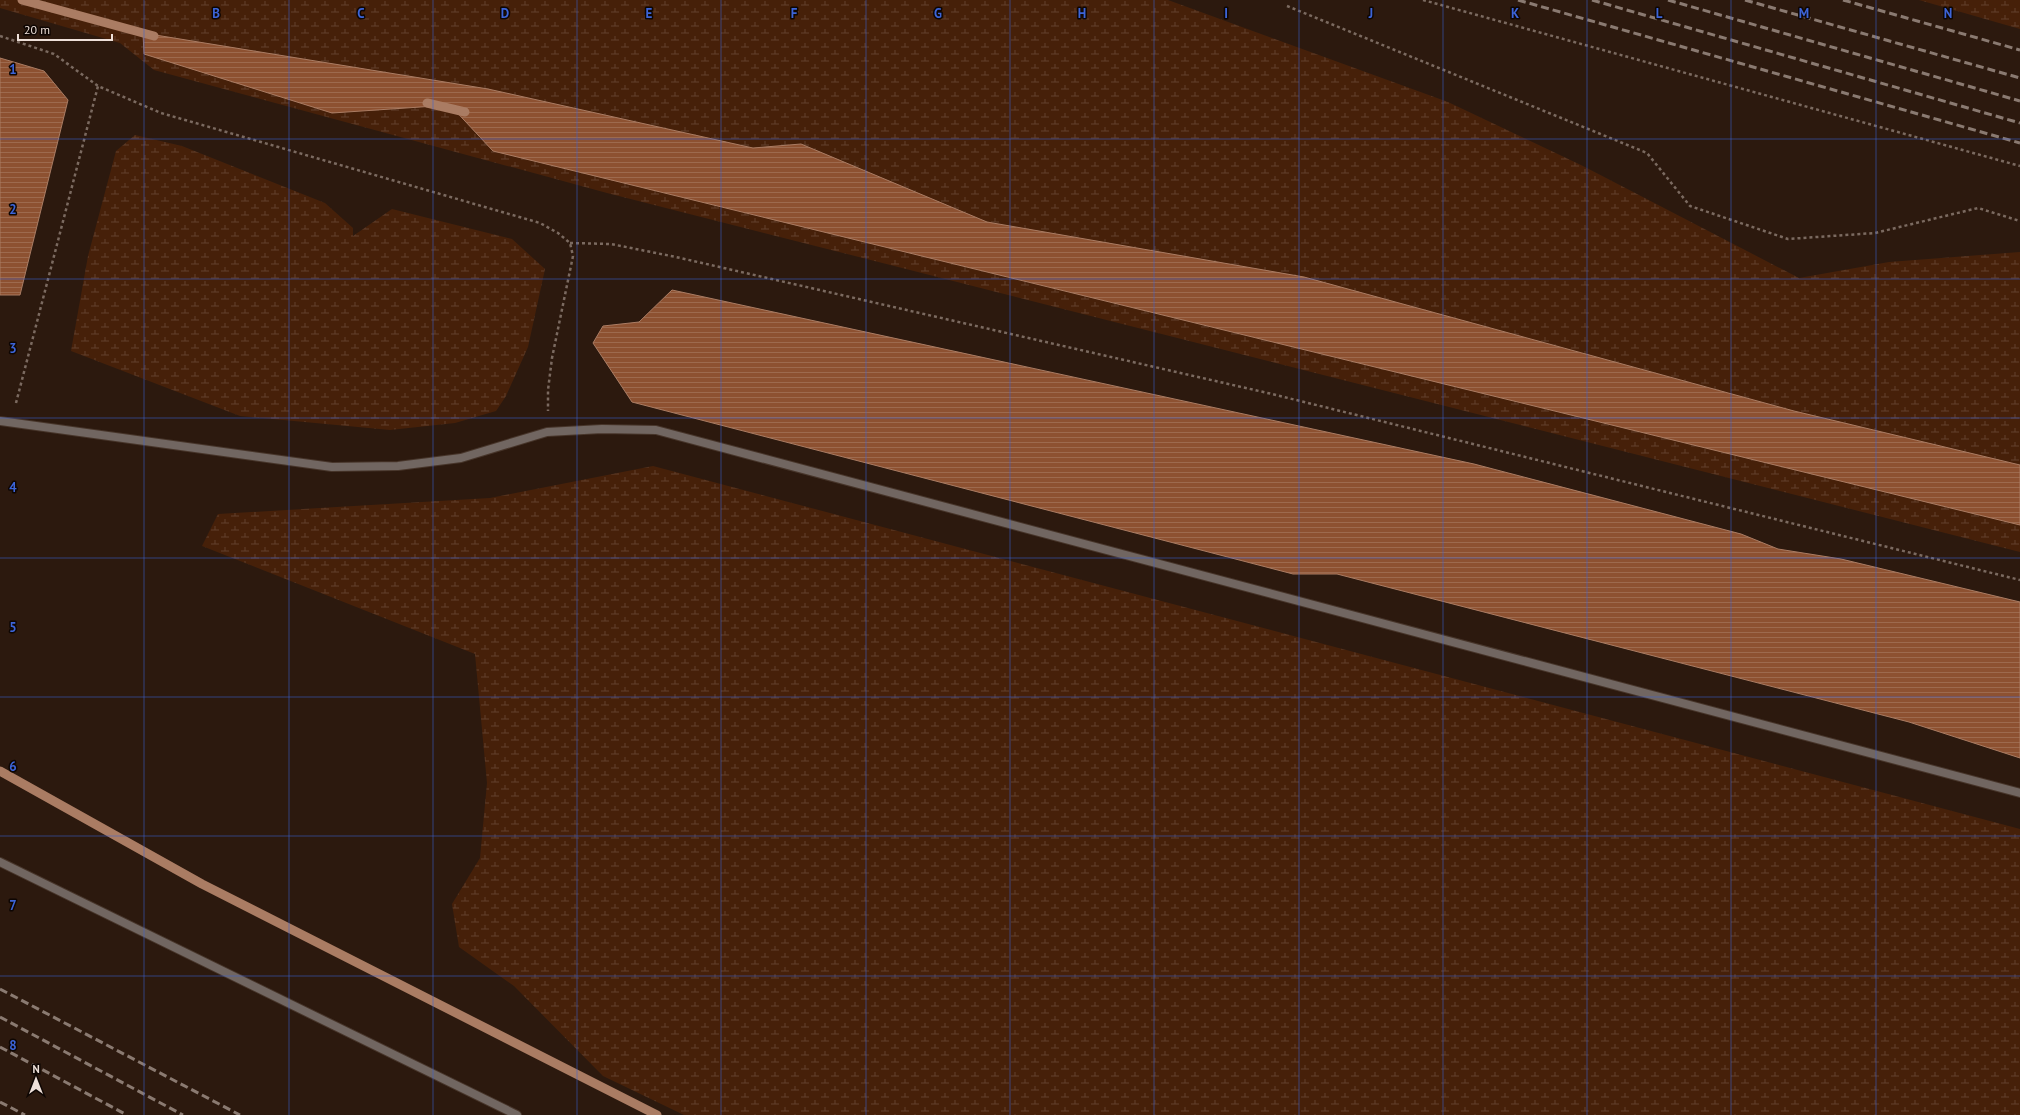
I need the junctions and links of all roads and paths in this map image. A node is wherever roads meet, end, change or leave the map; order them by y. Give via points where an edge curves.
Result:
1 (1423, 0) edge
2 (1287, 6) dead end
3 (0, 36) edge
4 (98, 86) junction
5 (2020, 166) edge
6 (2020, 221) edge
7 (570, 243) junction
8 (0, 421) edge
9 (11, 423) junction
10 (547, 432) junction
11 (2020, 580) edge
12 (2020, 793) edge
13 (0, 862) edge
14 (517, 1115) edge

1 - 5 path
2 - 6 path via 1648,154 1690,206 1788,239 1875,233 1978,208
3 - 4 path via 54,54
4 - 7 path via 161,113 540,223
4 - 9 path
7 - 10 path via 573,256 552,358
7 - 11 path via 611,244 676,257 1272,394
8 - 9 lane
9 - 10 lane via 332,467 398,466 461,458
10 - 12 lane via 656,430
13 - 14 lane

